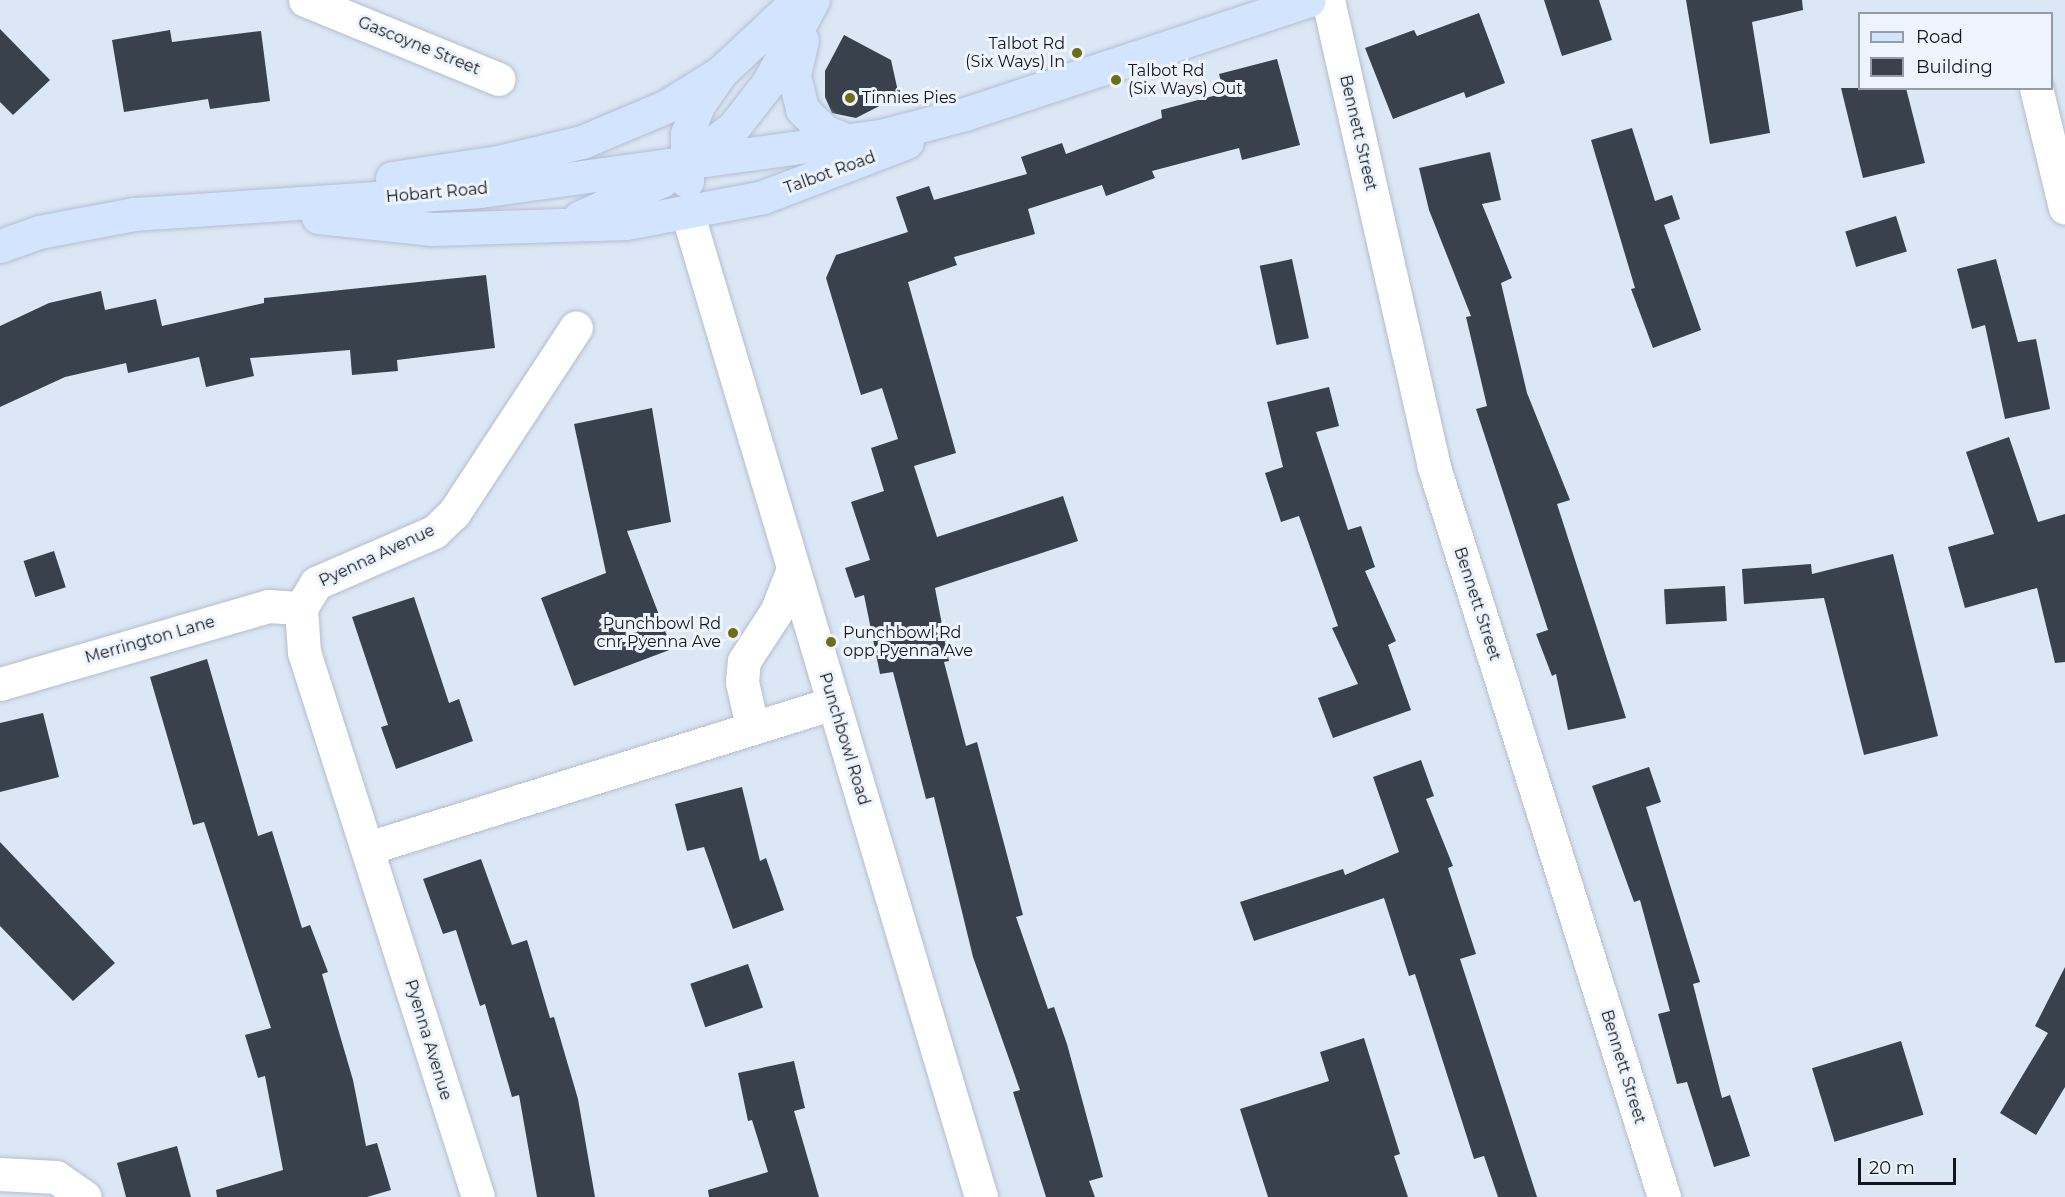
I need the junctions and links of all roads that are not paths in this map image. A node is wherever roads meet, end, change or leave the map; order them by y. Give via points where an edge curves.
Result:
1 (305, 0) edge
2 (1309, 0) edge
3 (1328, 0) edge
4 (807, 2) edge
5 (720, 73) junction
6 (499, 79) dead end
7 (2036, 90) edge
8 (965, 114) junction
9 (847, 141) junction
10 (687, 164) junction
11 (2065, 207) edge
12 (186, 209) junction
13 (687, 213) junction
14 (549, 226) junction
15 (0, 246) edge
16 (576, 327) dead end
17 (793, 568) junction
18 (301, 608) junction
19 (0, 684) edge
20 (834, 703) junction
21 (752, 726) junction
22 (368, 848) junction
23 (0, 1174) edge
24 (85, 1197) edge
25 (478, 1197) edge
26 (981, 1197) edge
27 (1664, 1197) edge

1 - 6 street, Gascoyne Street
2 - 8 main road, Talbot Road
3 - 27 street, Bennett Street via 1434,467
4 - 5 main road
4 - 9 main road via 794,76 796,93 812,122
4 - 10 main road, Hobart Road via 750,108
5 - 10 main road via 690,122
5 - 12 main road via 665,107 582,142 536,154
7 - 11 street
8 - 9 main road, Talbot Road
8 - 13 main road, Talbot Road via 823,178 763,197
9 - 10 main road, Talbot Road
10 - 12 main road, Hobart Road via 419,196
10 - 13 main road
10 - 14 main road, Hobart Road via 622,201
12 - 14 main road, Hobart Road via 267,212 432,229
12 - 15 main road, Hobart Road via 39,232
13 - 14 main road, Hobart Road via 626,223
13 - 17 street, Punchbowl Road
16 - 18 street, Pyenna Avenue via 454,513 434,532 316,583
17 - 20 street, Punchbowl Road
17 - 21 street via 776,612 744,661 742,682
18 - 19 street, Merrington Lane via 263,607
18 - 22 street, Pyenna Avenue via 304,652
20 - 21 street
20 - 26 street, Punchbowl Road
21 - 22 street
22 - 25 street, Pyenna Avenue
23 - 24 street via 56,1177

